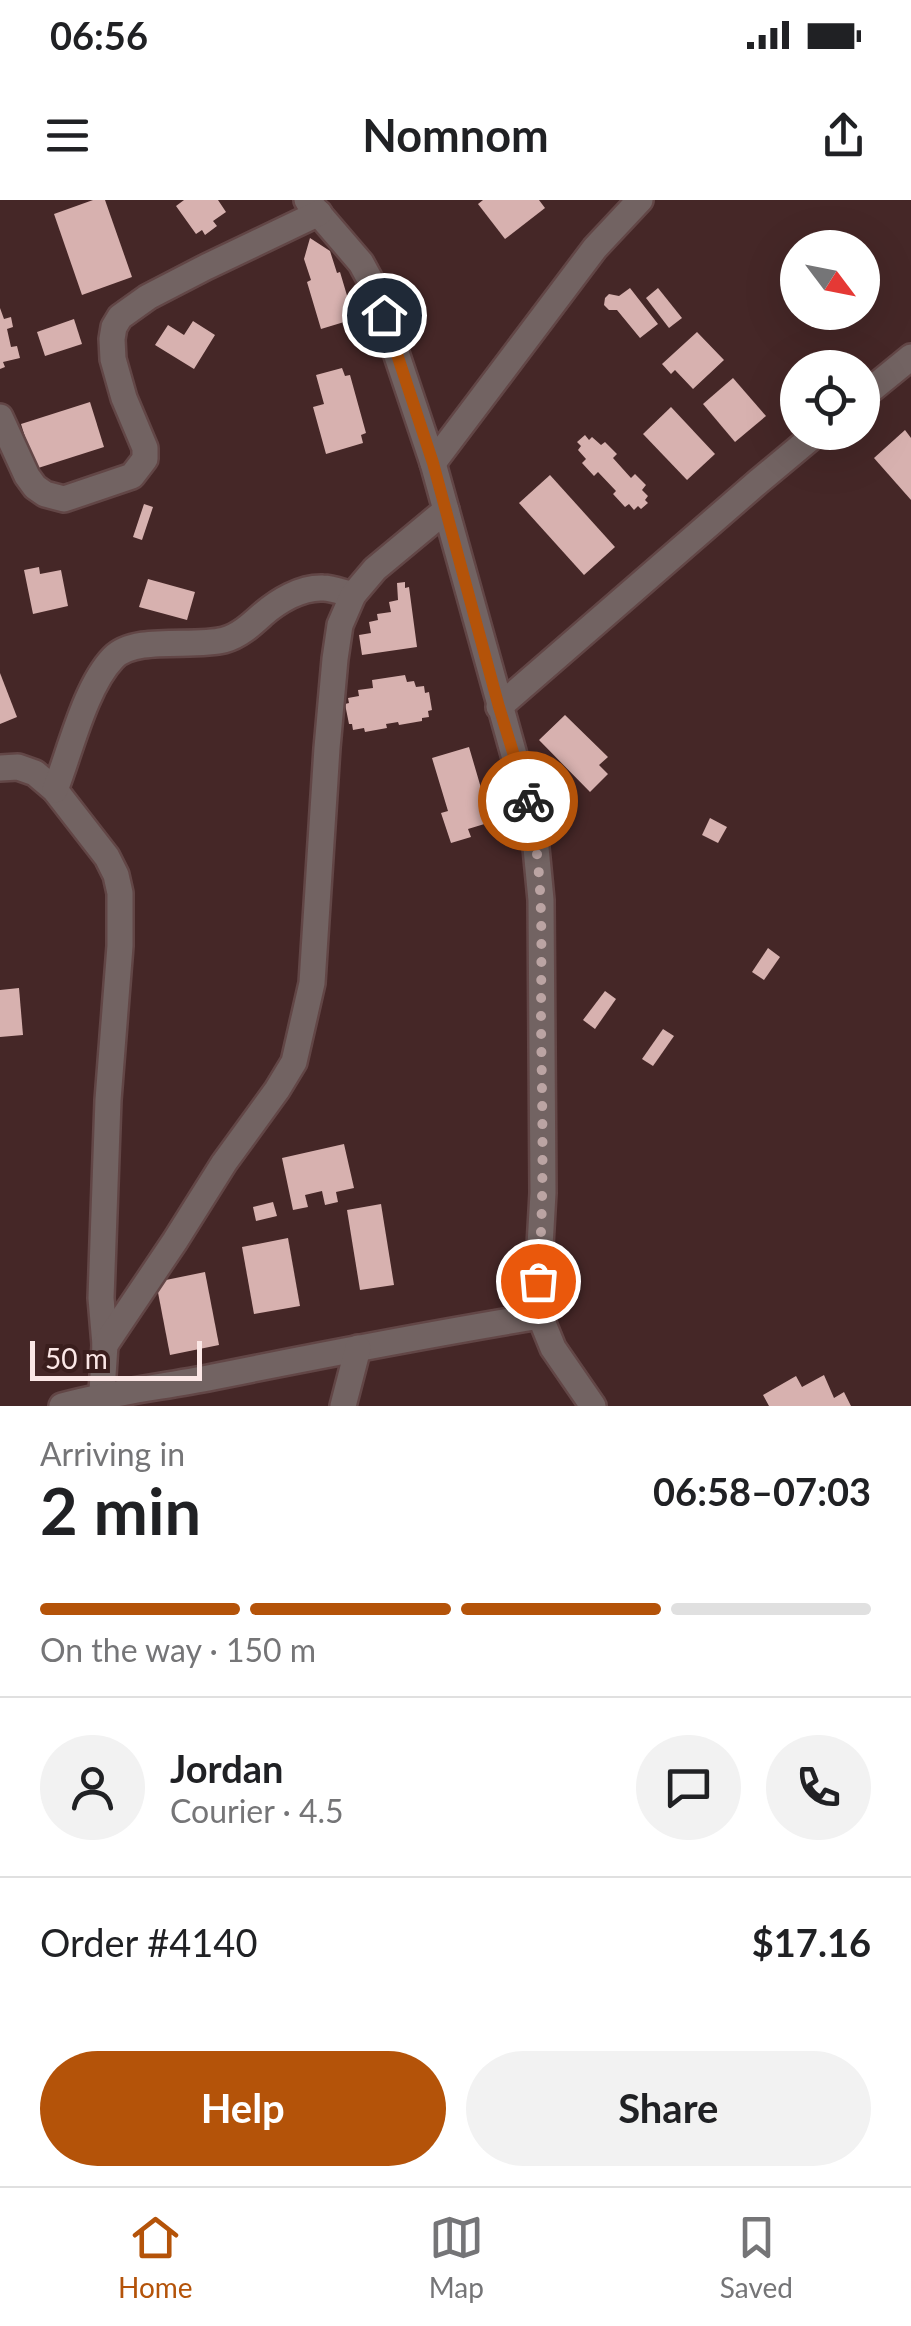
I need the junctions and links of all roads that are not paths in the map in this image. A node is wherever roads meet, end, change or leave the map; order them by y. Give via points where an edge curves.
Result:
1 (640, 200) edge
2 (313, 207) edge
3 (616, 209) edge
4 (911, 357) edge
5 (880, 382) edge
6 (0, 417) edge
7 (796, 450) edge
8 (433, 463) junction
9 (446, 510) junction
10 (353, 595) junction
11 (499, 707) junction
12 (0, 768) edge
13 (56, 790) junction
14 (540, 1316) junction
15 (105, 1345) junction
16 (358, 1348) junction
17 (102, 1400) edge
18 (62, 1406) edge
19 (342, 1406) edge
20 (593, 1406) edge

1 - 3 street
2 - 6 street via 120,317 113,359 145,448 132,476 64,499 45,494 28,476
2 - 8 street via 374,288
3 - 8 street via 595,248
4 - 5 street
7 - 11 street
8 - 9 street
9 - 10 street
9 - 11 street
10 - 13 street via 304,590 227,640 148,644 118,653 83,712
10 - 15 street via 335,658 312,983 294,1062
11 - 14 street via 526,794 540,875
12 - 13 street via 34,773
13 - 15 street via 108,857 120,893 102,1258
14 - 16 street
14 - 20 street via 553,1348
15 - 17 street
16 - 17 street
16 - 19 street
17 - 18 street

